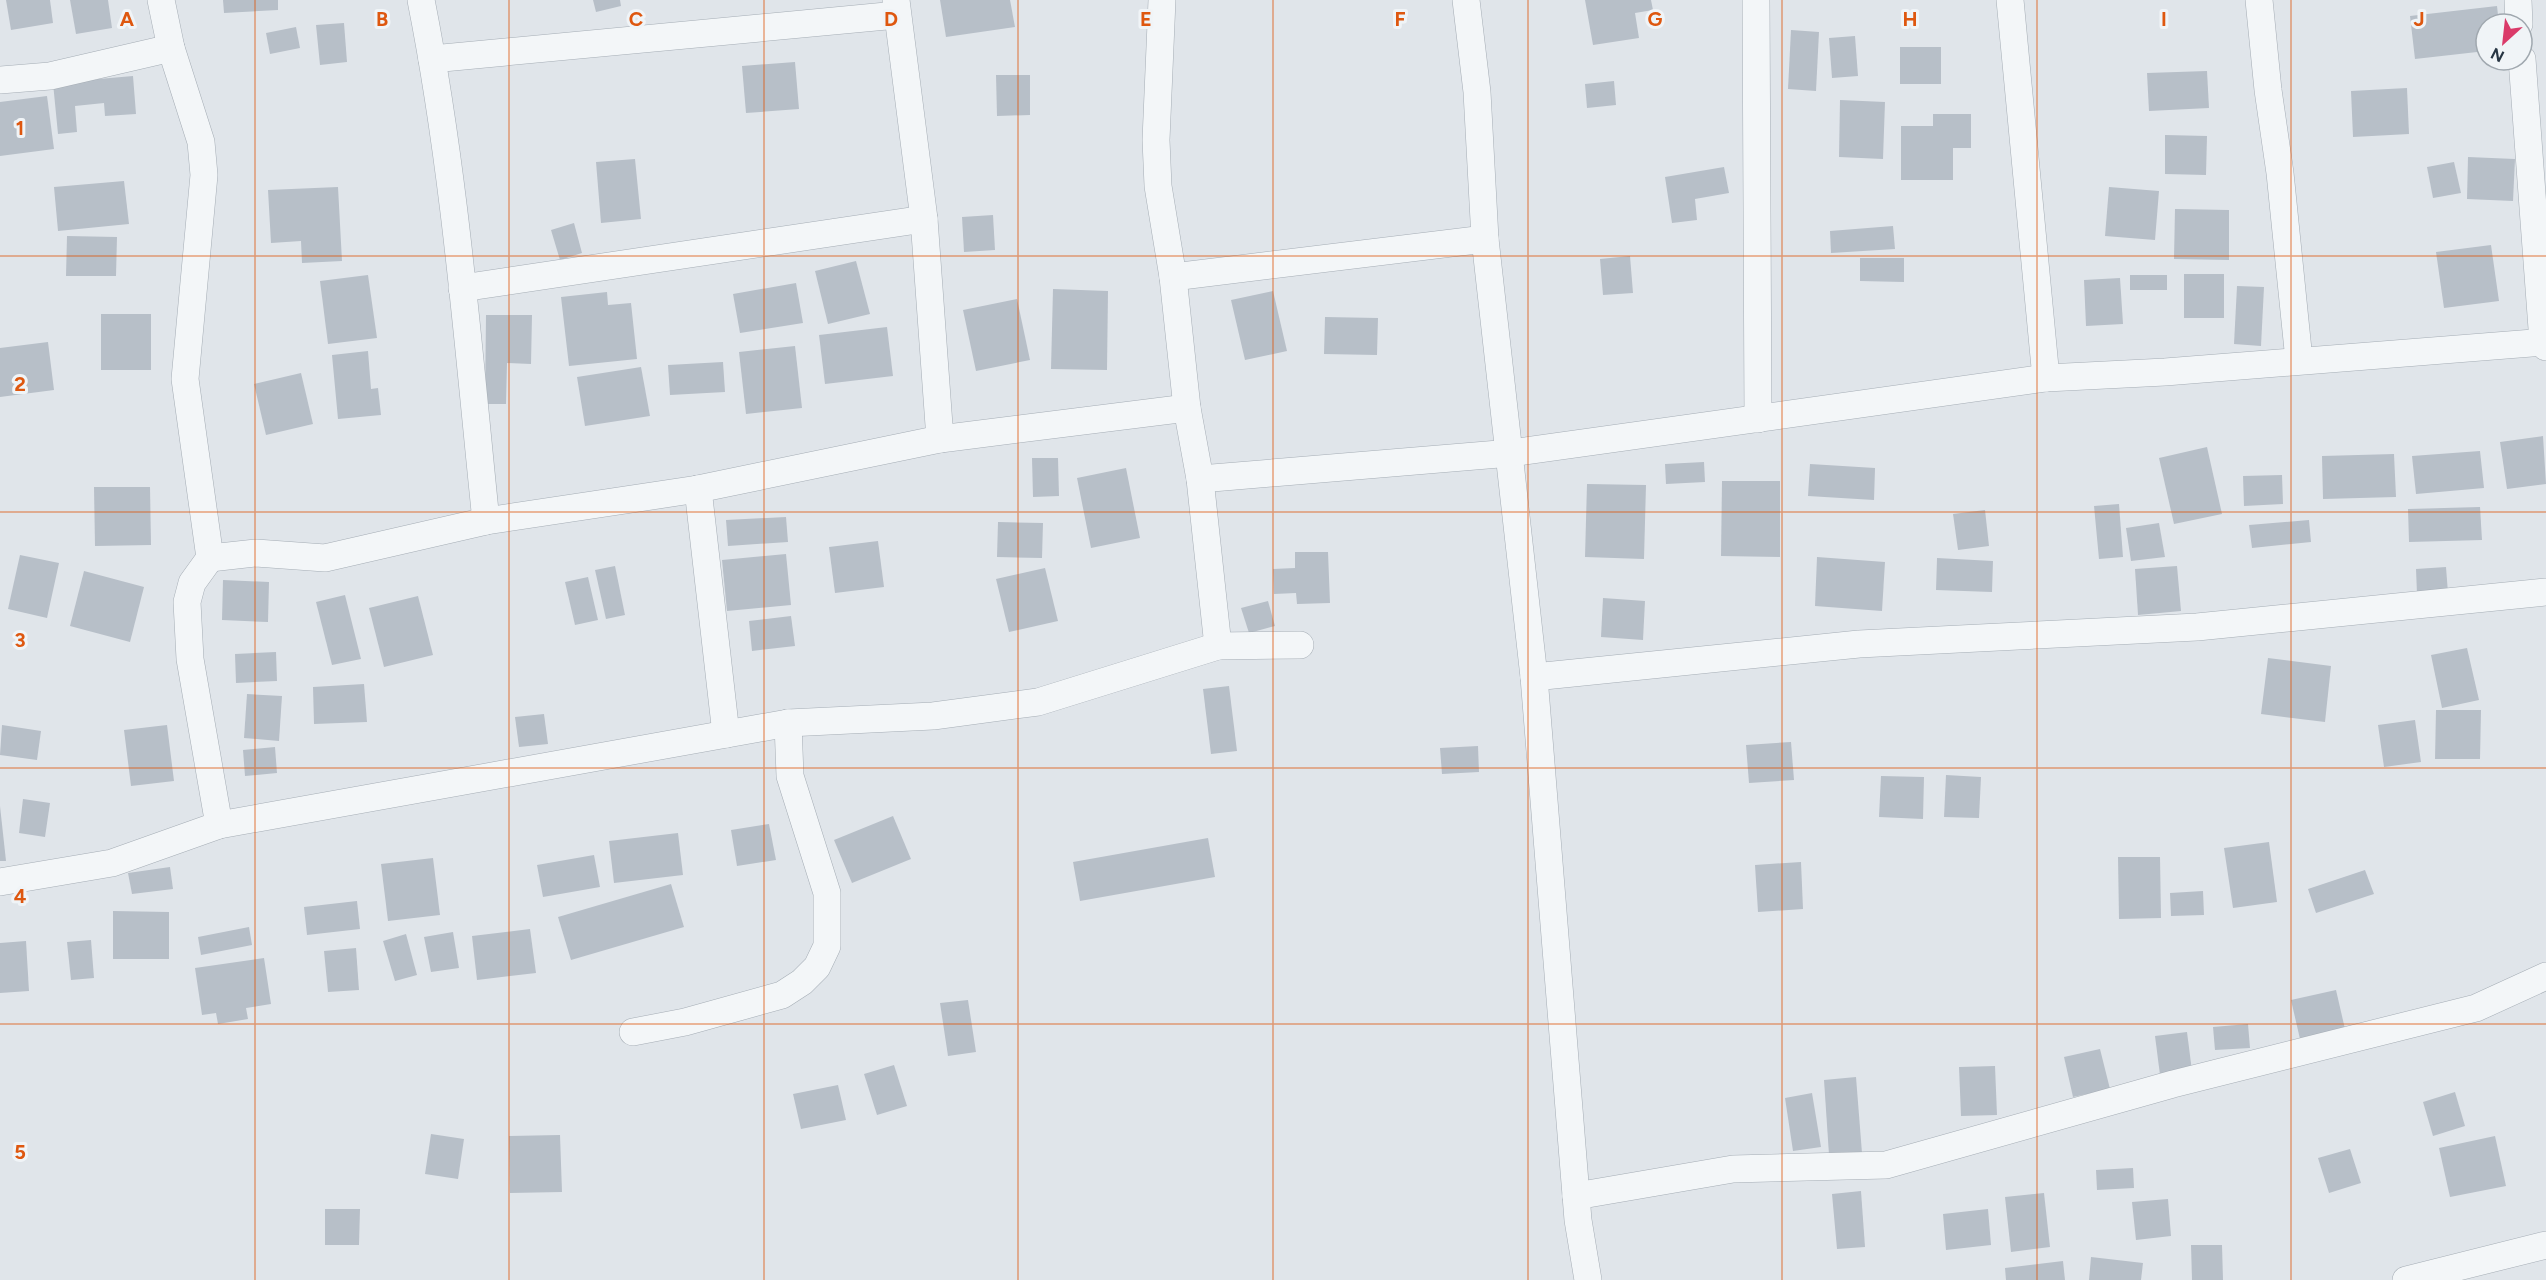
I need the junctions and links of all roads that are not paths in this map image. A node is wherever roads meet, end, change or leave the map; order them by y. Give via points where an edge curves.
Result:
1 (161, 0) edge
2 (421, 0) edge
3 (1162, 0) edge
4 (1466, 0) edge
5 (2010, 0) edge
6 (2259, 0) edge
7 (1764, 1) edge
8 (896, 8) edge
9 (171, 48) junction
10 (432, 59) junction
11 (2523, 72) edge
12 (0, 80) edge
13 (924, 219) junction
14 (1485, 239) junction
15 (1173, 277) junction
16 (462, 288) junction
17 (2545, 344) edge
18 (2299, 360) junction
19 (2046, 378) junction
20 (1187, 408) junction
21 (1758, 419) junction
22 (940, 439) junction
23 (1510, 453) junction
24 (1200, 479) junction
25 (698, 489) junction
26 (486, 521) junction
27 (210, 558) junction
28 (2546, 592) edge
29 (1300, 645) dead end
30 (1218, 646) junction
31 (1534, 677) junction
32 (788, 723) junction
33 (726, 734) junction
34 (219, 825) junction
35 (0, 882) edge
36 (2546, 976) edge
37 (633, 1032) dead end
38 (1576, 1196) junction
39 (2546, 1245) edge
40 (1588, 1280) edge
41 (2406, 1280) edge

1 - 9 street
2 - 10 street
3 - 15 street via 1156,140 1158,186
4 - 14 street via 1477,92
5 - 19 street
6 - 18 street
7 - 21 street
8 - 10 street
8 - 13 street
9 - 12 street via 50,76
9 - 27 street via 201,142 204,175 185,379
10 - 16 street
11 - 17 street
13 - 16 street
13 - 22 street
14 - 15 street
14 - 23 street
15 - 20 street
16 - 26 street
17 - 18 street
18 - 19 street
19 - 21 street
20 - 22 street
20 - 24 street
21 - 23 street
22 - 25 street
23 - 24 street
23 - 31 street
24 - 30 street
25 - 26 street
25 - 33 street
26 - 27 street via 325,558 256,553
27 - 34 street via 192,583 187,602 190,659
28 - 31 street via 2197,627 1859,644
29 - 30 street
30 - 32 street via 1038,702 933,716
31 - 38 street
32 - 33 street
32 - 37 street via 790,776 827,893 828,946 817,967 782,996
33 - 34 street
34 - 35 street via 112,863
36 - 38 street via 2476,1008 2173,1084 1886,1165 1733,1169
38 - 40 street
39 - 41 street

